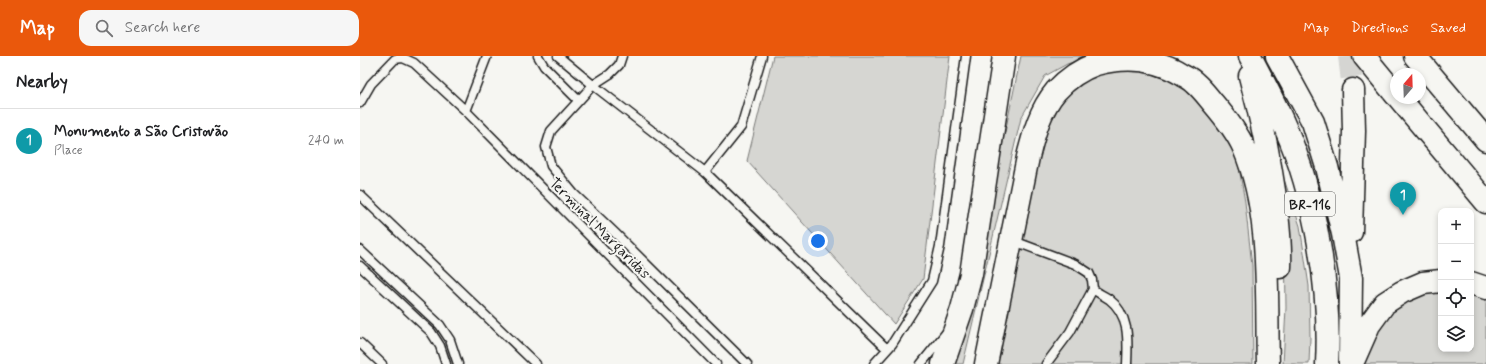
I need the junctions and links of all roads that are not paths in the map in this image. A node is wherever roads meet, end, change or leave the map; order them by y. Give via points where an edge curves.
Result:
1 (487, 56) edge
2 (538, 56) edge
3 (558, 56) edge
4 (622, 56) edge
5 (762, 56) edge
6 (966, 56) edge
7 (1004, 56) edge
8 (1244, 56) edge
9 (1250, 56) edge
10 (1277, 56) edge
11 (1364, 56) edge
12 (1415, 56) edge
13 (1128, 57) edge
14 (593, 85) junction
15 (1390, 87) edge
16 (1353, 90) tunnel mouth
17 (578, 100) junction
18 (360, 103) edge
19 (1404, 104) edge
20 (466, 111) junction
21 (1486, 140) edge
22 (705, 172) junction
23 (360, 195) edge
24 (1486, 202) edge
25 (1011, 240) junction
26 (360, 250) edge
27 (360, 266) edge
28 (1351, 278) junction
29 (1438, 281) edge
30 (1474, 284) edge
31 (1486, 288) edge
32 (1093, 289) junction
33 (962, 309) junction
34 (360, 343) edge
35 (887, 349) junction
36 (382, 364) edge
37 (446, 364) edge
38 (458, 364) edge
39 (536, 364) edge
40 (716, 364) edge
41 (747, 364) edge
42 (874, 364) edge
43 (921, 364) edge
44 (943, 364) edge
45 (986, 364) edge
46 (1046, 364) edge
47 (1127, 364) edge
48 (1268, 364) edge
49 (1327, 364) edge
50 (1351, 364) edge

1 - 20 lane
2 - 17 lane via 544,66
3 - 14 lane
4 - 14 lane via 619,65
5 - 22 lane via 741,127
6 - 35 lane via 940,246 932,280
7 - 33 highway via 976,244
8 - 48 highway via 1260,113 1278,222 1280,261
9 - 49 highway, BR-116 via 1286,128 1303,177 1316,228 1324,280
10 - 28 highway via 1313,122 1327,167
11 - 15 highway
12 - 21 highway
13 - 25 highway via 1104,61 1086,68 1056,90 1042,112 1035,130
13 - 48 highway via 1151,60 1172,68 1195,82 1225,117 1243,146 1255,181 1262,220 1266,257
14 - 17 lane
14 - 22 lane
16 - 28 highway
17 - 41 lane via 551,131 546,147 551,166 574,194
18 - 20 lane, Terminal Margaridas via 371,84 395,59 404,58 414,63
19 - 24 highway
20 - 40 lane, Terminal Margaridas
22 - 35 lane
23 - 39 lane
25 - 32 lane via 1084,269 1089,273
25 - 45 highway
26 - 38 lane via 440,325 450,340
27 - 37 lane via 431,332 440,346
28 - 50 highway
29 - 50 highway via 1423,283 1385,303 1369,325
30 - 31 highway
32 - 46 lane via 1070,332
32 - 47 lane via 1111,300 1124,320 1128,333
33 - 43 lane
33 - 44 highway
34 - 36 lane
35 - 42 lane

